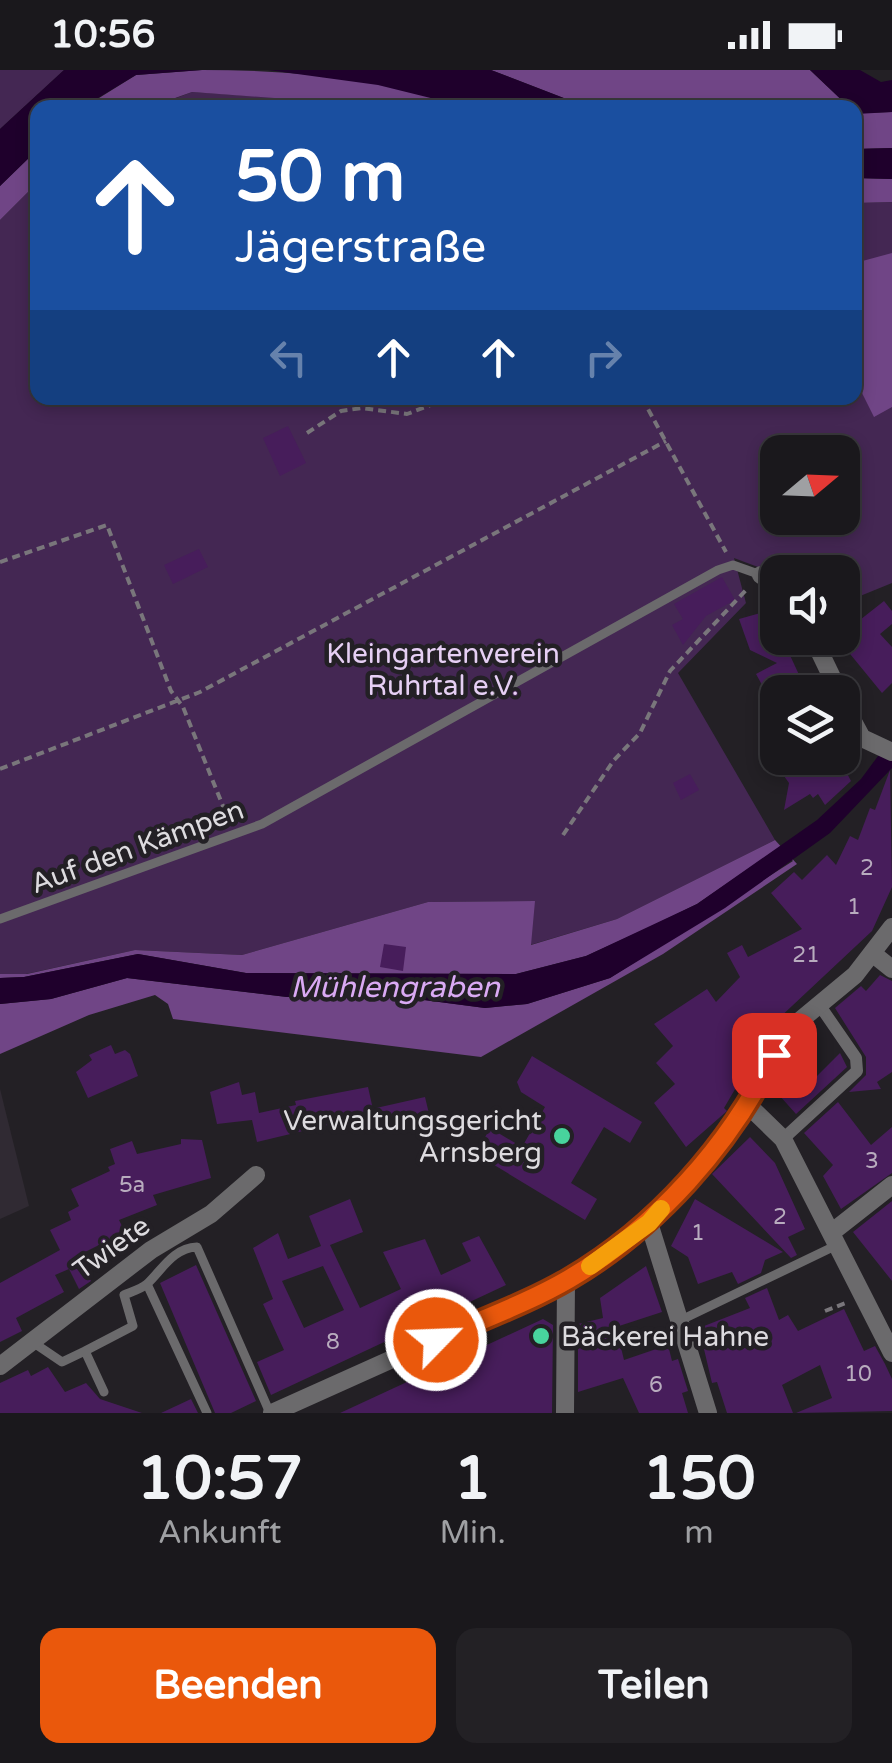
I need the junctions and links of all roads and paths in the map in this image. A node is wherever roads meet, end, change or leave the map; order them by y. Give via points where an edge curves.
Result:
1 (431, 405) edge
2 (646, 405) edge
3 (307, 433) dead end
4 (666, 441) junction
5 (0, 562) edge
6 (733, 565) junction
7 (760, 576) edge
8 (760, 587) edge
9 (178, 702) junction
10 (860, 734) edge
11 (884, 750) edge
12 (0, 769) edge
13 (563, 834) dead end
14 (235, 837) junction
15 (0, 918) edge
16 (892, 927) edge
17 (872, 953) junction
18 (892, 969) edge
19 (818, 1003) junction
20 (748, 1106) junction
21 (782, 1140) junction
22 (256, 1175) dead end
23 (892, 1185) edge
24 (649, 1223) junction
25 (834, 1239) junction
26 (566, 1281) junction
27 (147, 1284) junction
28 (679, 1321) junction
29 (34, 1342) junction
30 (85, 1351) junction
31 (892, 1353) edge
32 (0, 1366) edge
33 (104, 1392) dead end
34 (207, 1413) edge
35 (271, 1413) edge
36 (566, 1413) edge
37 (708, 1413) edge

1 - 3 path via 407,414 342,411
2 - 4 path
4 - 6 path
4 - 9 path
5 - 9 path via 107,525
6 - 7 lane
6 - 14 lane, Auf den Kämpen
8 - 13 path via 670,671 640,733
9 - 12 path
9 - 14 path
10 - 11 street
14 - 15 lane, Auf den Kämpen
16 - 17 street
17 - 18 street
17 - 19 street via 855,976
19 - 20 street via 785,1033
19 - 21 street via 856,1058 857,1071
20 - 21 street
20 - 24 street
21 - 25 street
22 - 29 street, Twiete
23 - 25 street
24 - 26 street
24 - 28 street
25 - 28 lane
25 - 31 street
26 - 35 street
26 - 36 street
27 - 30 lane via 124,1295 133,1326
27 - 34 lane
27 - 35 lane via 161,1265 198,1247
28 - 37 street
29 - 30 lane via 62,1362
29 - 32 street, Twiete
30 - 33 lane

